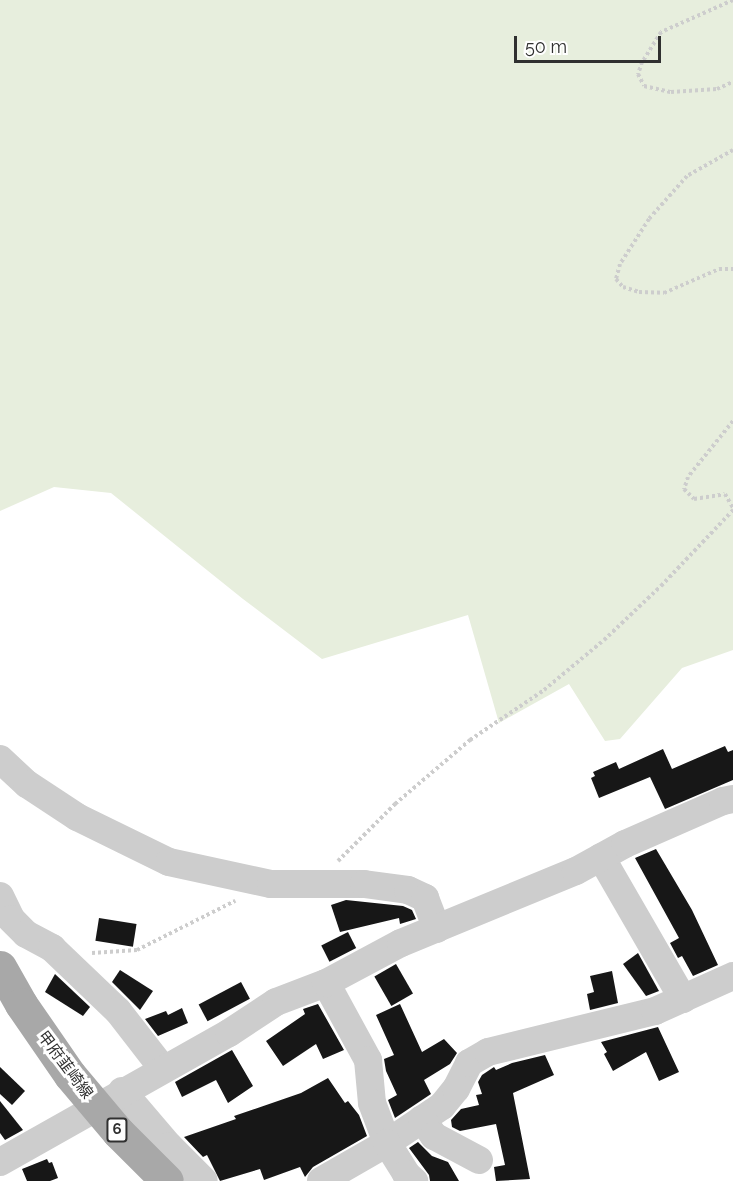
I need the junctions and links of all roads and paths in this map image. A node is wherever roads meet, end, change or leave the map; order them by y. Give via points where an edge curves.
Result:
1 (733, 0) edge
2 (733, 82) edge
3 (733, 150) edge
4 (733, 269) edge
5 (733, 421) edge
6 (733, 509) edge
7 (0, 759) edge
8 (733, 799) edge
9 (601, 857) junction
10 (271, 884) junction
11 (314, 885) junction
12 (0, 896) edge
13 (437, 929) junction
14 (52, 948) junction
15 (0, 967) edge
16 (733, 976) edge
17 (326, 983) junction
18 (683, 999) junction
19 (163, 1069) junction
20 (122, 1091) junction
21 (423, 1119) junction
22 (387, 1143) junction
23 (478, 1160) dead end
24 (6, 1163) edge
25 (167, 1181) edge
26 (204, 1181) edge
27 (321, 1181) edge
28 (414, 1181) edge

1 - 2 path via 661,32 638,74 644,86 671,92 717,89
3 - 4 path via 687,176 649,219 620,264 616,279 623,287 639,292 664,293 719,269
5 - 6 path via 688,477 684,489 694,499 725,494
6 - 11 path via 662,586 604,640 544,690 470,740 388,811
7 - 10 street via 27,784 76,818 170,862
8 - 9 street
9 - 13 street
9 - 18 street
10 - 11 street
10 - 14 path via 137,950 99,954
11 - 13 street via 364,884 408,890 425,898
12 - 14 street via 11,919 26,934
13 - 17 street via 401,943
14 - 19 street via 118,1011
15 - 25 main road, 甲府韮崎線 / 6, bridge via 70,1075 118,1132
16 - 18 street
17 - 19 street via 276,1002
17 - 22 street via 368,1060 372,1103
18 - 21 street via 655,1011 488,1052 470,1064 442,1106
19 - 20 street
20 - 24 street
20 - 26 street
21 - 22 street
21 - 23 street via 434,1136
22 - 27 street
22 - 28 street

